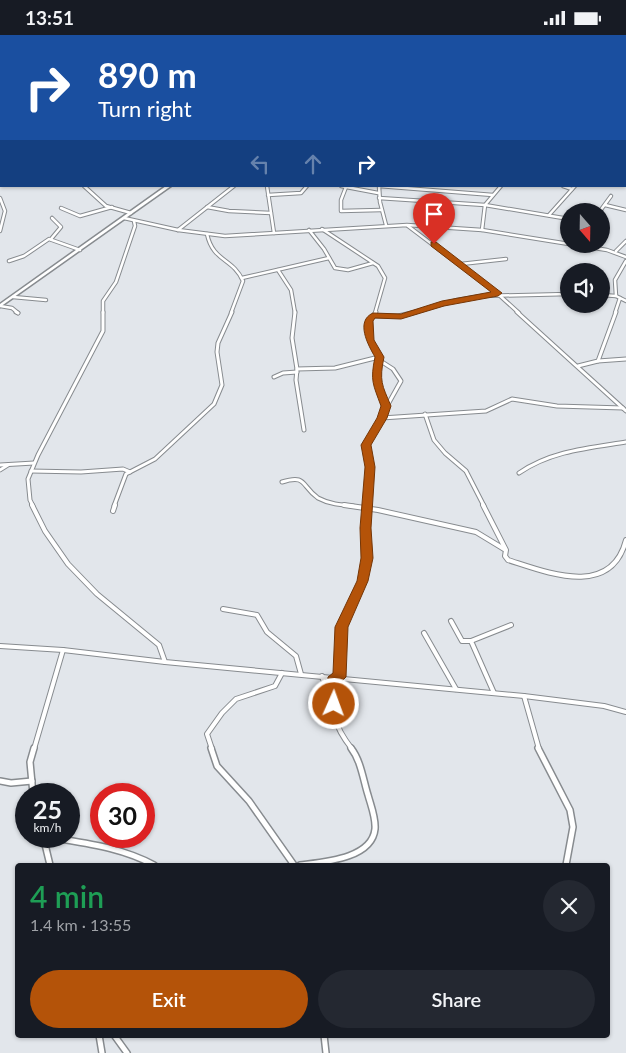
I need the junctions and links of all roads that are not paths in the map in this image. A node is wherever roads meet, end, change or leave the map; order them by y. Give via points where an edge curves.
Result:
1 (85, 187) edge
2 (168, 187) edge
3 (233, 187) edge
4 (268, 187) edge
5 (306, 187) edge
6 (346, 187) edge
7 (379, 187) edge
8 (392, 187) edge
9 (500, 187) edge
10 (565, 187) edge
11 (572, 189) joint
12 (378, 193) junction
13 (268, 195) junction
14 (493, 195) junction
15 (611, 196) dead end
16 (0, 198) edge
17 (379, 198) junction
18 (606, 203) edge
19 (486, 205) junction
20 (2, 206) edge
21 (610, 206) edge
22 (112, 207) junction
23 (207, 207) junction
24 (61, 208) dead end
25 (381, 210) junction
26 (626, 210) edge
27 (131, 213) junction
28 (271, 213) junction
29 (549, 215) junction
30 (560, 217) edge
31 (52, 218) dead end
32 (124, 218) junction
33 (134, 221) junction
34 (386, 225) junction
35 (407, 225) junction
36 (0, 229) edge
37 (322, 229) junction
38 (178, 230) junction
39 (309, 230) junction
40 (482, 230) junction
41 (274, 233) junction
42 (206, 234) junction
43 (51, 239) junction
44 (626, 241) edge
45 (560, 242) edge
46 (80, 249) junction
47 (610, 250) edge
48 (616, 251) junction
49 (329, 257) junction
50 (626, 257) edge
51 (506, 259) dead end
52 (9, 261) dead end
53 (626, 261) edge
54 (373, 263) junction
55 (461, 264) junction
56 (278, 270) junction
57 (242, 278) junction
58 (498, 293) junction
59 (560, 294) edge
60 (610, 296) edge
61 (13, 297) junction
62 (618, 297) junction
63 (46, 301) dead end
64 (626, 301) edge
65 (0, 306) edge
66 (18, 313) dead end
67 (373, 316) junction
68 (379, 359) junction
69 (626, 359) edge
70 (598, 361) junction
71 (577, 366) junction
72 (297, 371) junction
73 (274, 377) dead end
74 (386, 406) junction
75 (624, 409) edge
76 (425, 414) junction
77 (382, 418) junction
78 (304, 430) dead end
79 (626, 442) edge
80 (34, 463) junction
81 (0, 465) edge
82 (8, 465) junction
83 (0, 470) edge
84 (31, 471) junction
85 (130, 472) junction
86 (519, 473) dead end
87 (282, 482) dead end
88 (367, 508) junction
89 (114, 511) dead end
90 (626, 540) edge
91 (506, 550) junction
92 (223, 609) dead end
93 (451, 621) dead end
94 (511, 625) dead end
95 (424, 633) dead end
96 (471, 641) junction
97 (0, 646) edge
98 (62, 650) junction
99 (165, 662) junction
100 (282, 673) junction
101 (301, 674) junction
102 (322, 676) junction
103 (337, 677) junction
104 (456, 689) junction
105 (334, 692) junction
106 (494, 693) junction
107 (524, 696) junction
108 (626, 712) edge
109 (0, 781) edge
110 (32, 781) joint
111 (80, 842) edge
112 (46, 848) edge
113 (50, 863) edge
114 (151, 863) edge
115 (293, 863) edge
116 (314, 863) edge
117 (566, 863) edge
118 (100, 1038) edge
119 (116, 1038) edge
120 (324, 1038) edge
121 (102, 1053) edge
122 (127, 1053) edge
123 (326, 1053) edge

1 - 22 street via 102,203
2 - 27 main road
3 - 23 street
4 - 13 street
5 - 13 street via 301,193
6 - 12 street
6 - 25 street via 341,211
7 - 12 street
8 - 14 street
9 - 14 street
10 - 11 street
11 - 29 street
12 - 17 street
13 - 28 street
14 - 19 street
15 - 18 street
16 - 20 street
17 - 19 street
17 - 25 street
19 - 29 street
19 - 40 street
20 - 36 street via 6,211
21 - 26 street
22 - 24 street via 80,216
22 - 27 street
23 - 28 street
23 - 38 street
25 - 34 street
27 - 32 main road
28 - 41 street
29 - 30 street
31 - 43 street via 61,227
32 - 33 street
32 - 46 main road
33 - 38 street
33 - 80 street via 116,282 103,301 103,331
34 - 35 street
34 - 37 street
35 - 40 street
35 - 55 street
37 - 39 street
37 - 54 street
38 - 42 street
39 - 41 street
39 - 49 street
40 - 45 street
41 - 42 street
42 - 57 street via 208,245 216,256 237,269
43 - 46 street
43 - 52 street
44 - 48 street
46 - 61 main road
47 - 48 street
48 - 50 street
49 - 54 street via 335,268 341,270
49 - 56 street
51 - 55 street
53 - 62 street via 616,280
54 - 67 street via 385,278
55 - 58 street
56 - 57 street
56 - 72 street via 294,301 292,338
57 - 85 street via 242,287 218,343 223,381 220,394 214,404 155,459
58 - 59 street
58 - 67 street via 442,303 401,316
58 - 71 street
60 - 62 street
61 - 63 street
61 - 65 main road
62 - 64 street
62 - 70 street
65 - 66 street
67 - 68 street via 369,321 370,340
68 - 72 street via 335,368
68 - 74 street via 376,376
68 - 74 street via 392,367 401,381
69 - 70 street
70 - 71 street
71 - 75 street
72 - 73 street
72 - 78 street
74 - 77 street
75 - 76 street via 512,399 486,411
76 - 77 street
76 - 91 street via 434,439 466,471
77 - 88 street via 366,445 370,467
79 - 86 street via 556,455 531,463
80 - 82 street
80 - 84 street
81 - 82 street
82 - 83 street
84 - 85 street via 123,469
84 - 99 street via 28,479 30,500 45,531 68,564 97,594 159,645
85 - 89 street via 122,482
87 - 88 street via 295,478 329,503
88 - 91 street via 476,532
88 - 103 street via 365,571 342,627
90 - 91 street via 624,550 609,567 590,577 559,576 508,560
92 - 101 street via 257,615 267,633 296,656
93 - 96 street via 462,641
94 - 96 street
95 - 104 street
96 - 106 street
97 - 98 street
98 - 99 street
98 - 110 street via 30,762
99 - 100 street
100 - 101 street
100 - 115 street via 275,686 236,699 207,734 217,765 249,801
101 - 102 street
102 - 103 street
102 - 105 street via 325,685
103 - 104 street
103 - 105 street
104 - 106 street
105 - 116 street via 333,715 341,735 357,757 375,829 372,840 359,853
106 - 107 street
107 - 108 street via 604,706
107 - 117 street via 536,744 570,810 573,827
109 - 110 street
111 - 114 street via 117,849
112 - 113 street
118 - 121 street
119 - 122 street
120 - 123 street

